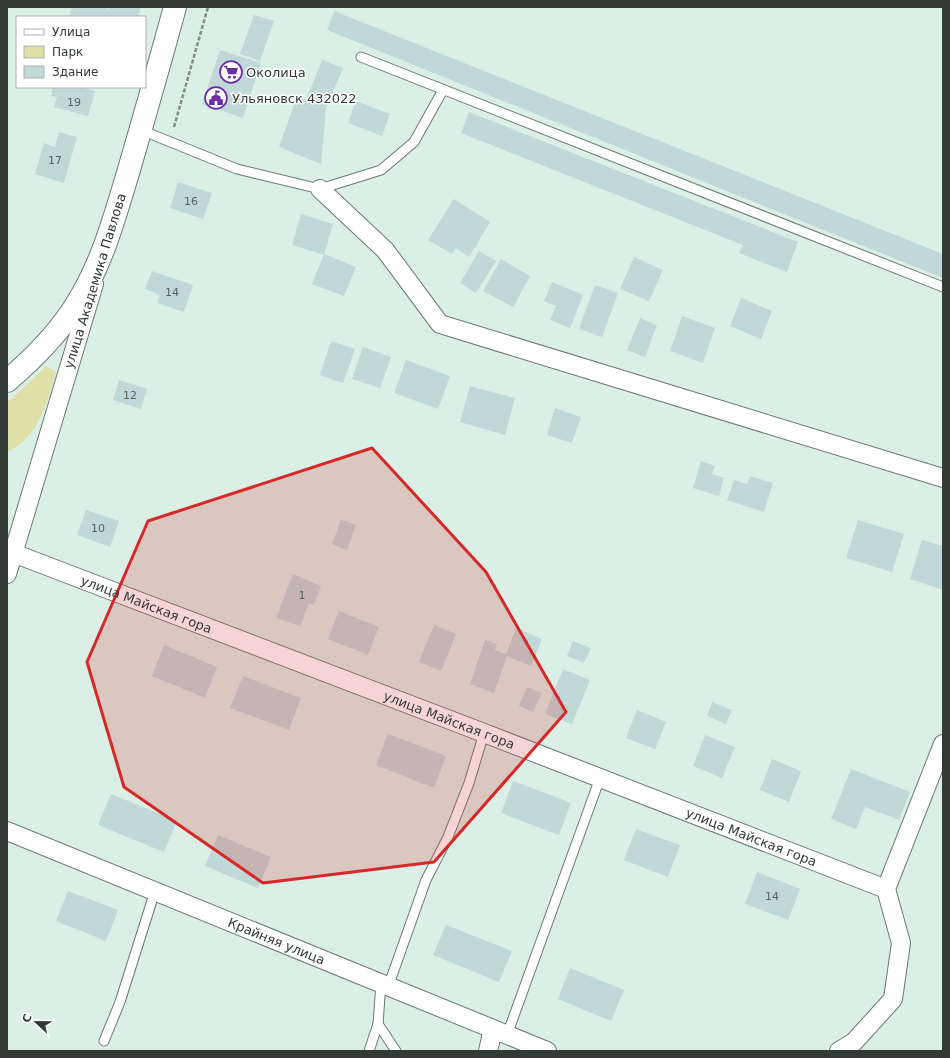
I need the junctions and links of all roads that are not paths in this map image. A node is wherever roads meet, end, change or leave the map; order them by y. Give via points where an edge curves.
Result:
1 (175, 7) edge
2 (361, 57) dead end
3 (443, 90) junction
4 (141, 130) junction
5 (320, 189) junction
6 (108, 237) junction
7 (943, 287) edge
8 (7, 381) edge
9 (943, 478) edge
10 (10, 546) edge
11 (7, 574) edge
12 (484, 733) junction
13 (943, 744) edge
14 (600, 778) junction
15 (7, 831) edge
16 (886, 889) junction
17 (155, 891) junction
18 (384, 985) junction
19 (378, 1024) junction
20 (500, 1032) junction
21 (104, 1041) dead end
22 (369, 1051) edge
23 (396, 1051) edge
24 (488, 1051) edge
25 (547, 1051) edge
26 (839, 1051) edge

1 - 4 street, улица Академика Павлова
2 - 3 lane
3 - 5 lane via 414,142 381,170
3 - 7 lane
4 - 5 lane via 237,169
4 - 6 street, улица Академика Павлова
5 - 9 street via 385,250 440,324
6 - 8 street via 94,272 76,306 53,336
6 - 10 street, улица Академика Павлова
10 - 11 street, улица Академика Павлова
10 - 12 street, улица Майская гора
12 - 14 street, улица Майская гора
12 - 18 lane via 469,784 448,837 426,880
13 - 16 street
14 - 16 street, улица Майская гора
14 - 20 lane
15 - 17 street, Крайняя улица
16 - 26 street via 901,943 893,999 854,1042
17 - 18 street, Крайняя улица
17 - 21 lane via 120,1002
18 - 19 lane
18 - 20 street, Крайняя улица
19 - 22 lane
19 - 23 lane
20 - 24 street
20 - 25 street, Крайняя улица

